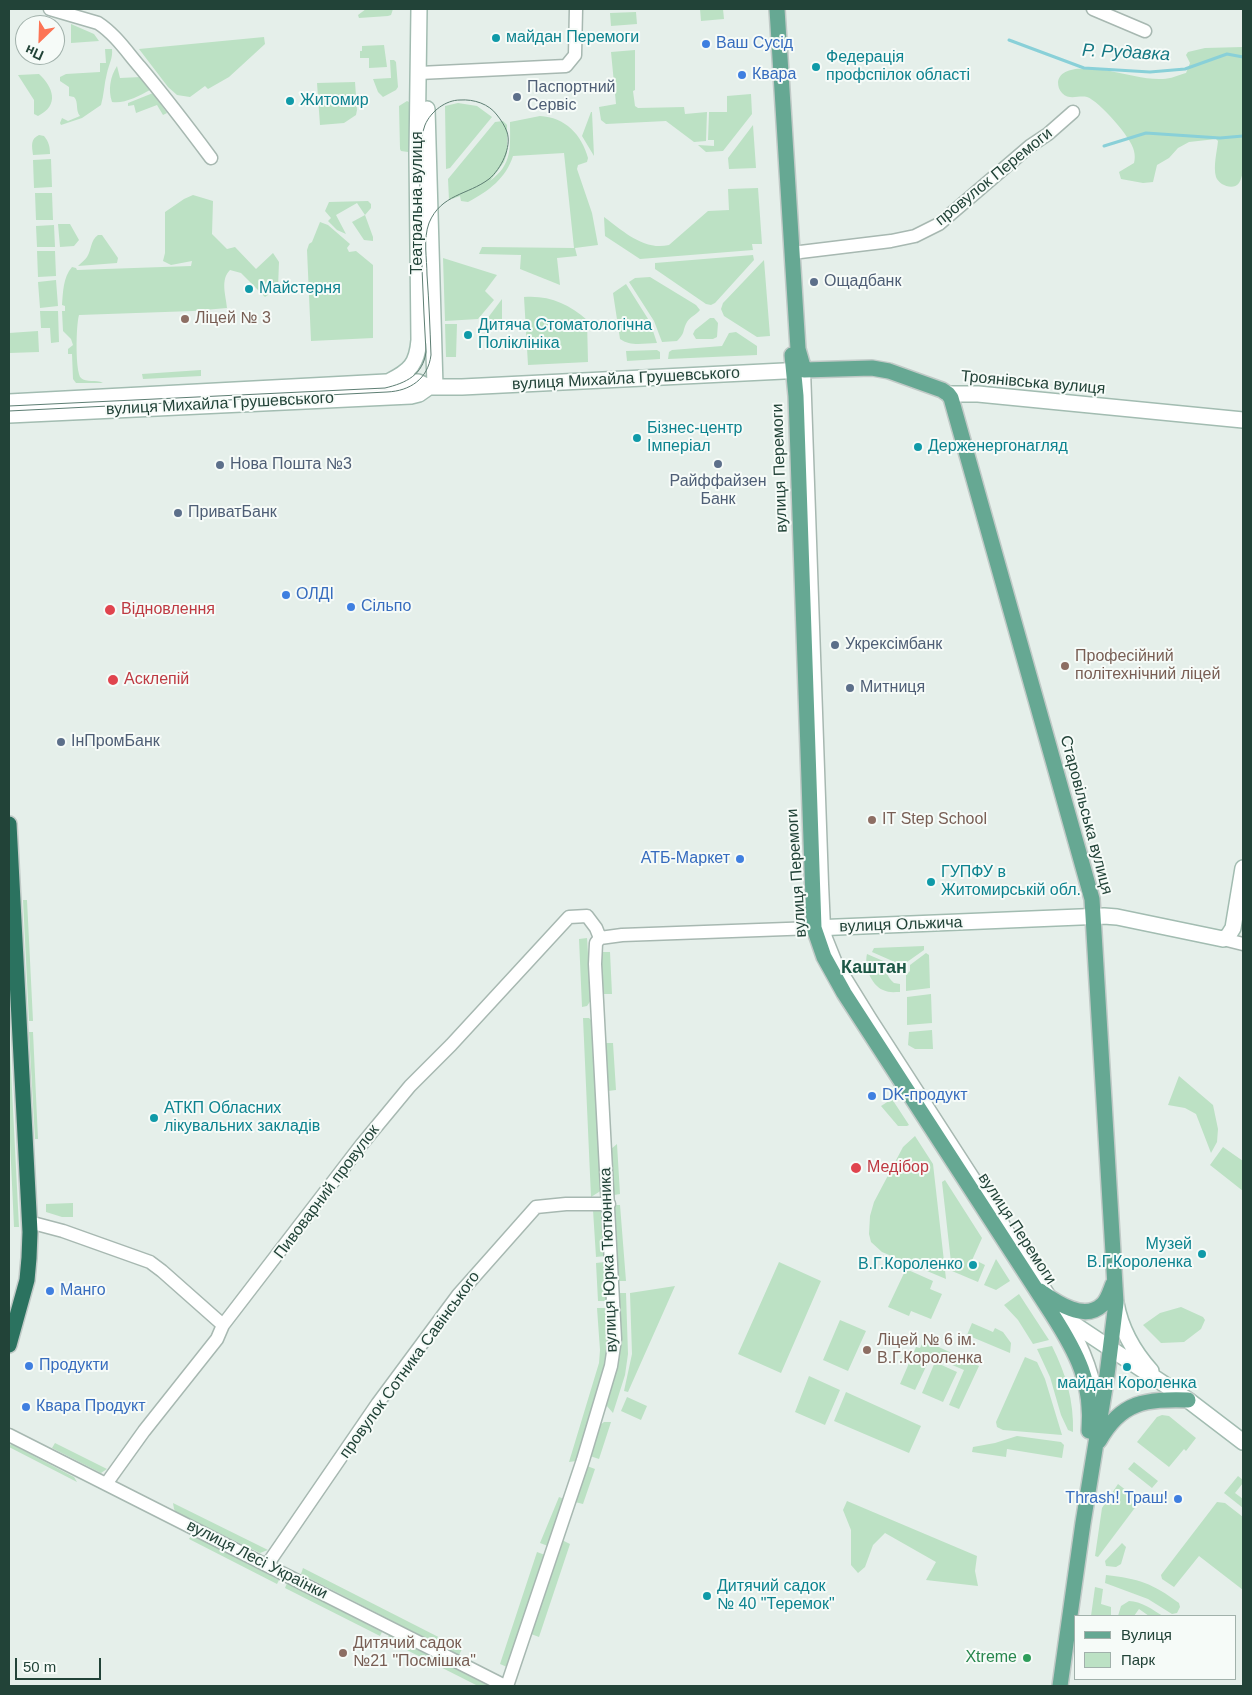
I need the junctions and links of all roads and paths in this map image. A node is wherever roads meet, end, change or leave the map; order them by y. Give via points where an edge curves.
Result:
1 (50, 9) edge
2 (419, 9) edge
3 (427, 9) edge
4 (576, 9) edge
5 (770, 9) edge
6 (777, 9) edge
7 (1093, 9) edge
8 (1145, 30) dead end
9 (423, 73) junction
10 (1072, 112) dead end
11 (211, 158) dead end
12 (792, 253) junction
13 (799, 370) junction
14 (386, 382) junction
15 (432, 387) junction
16 (948, 394) junction
17 (9, 402) edge
18 (9, 414) edge
19 (1243, 420) edge
20 (9, 825) edge
21 (1243, 868) edge
22 (1093, 917) junction
23 (819, 928) junction
24 (600, 938) junction
25 (1223, 939) junction
26 (1243, 944) edge
27 (14, 1027) edge
28 (609, 1204) junction
29 (29, 1222) junction
30 (1115, 1280) junction
31 (1033, 1286) junction
32 (1053, 1300) junction
33 (1116, 1303) junction
34 (1066, 1319) junction
35 (223, 1325) junction
36 (9, 1345) edge
37 (1111, 1349) junction
38 (1168, 1387) junction
39 (1188, 1400) junction
40 (1098, 1429) junction
41 (9, 1435) edge
42 (1243, 1442) edge
43 (1095, 1449) junction
44 (106, 1484) junction
45 (267, 1565) junction
46 (506, 1686) edge
47 (1052, 1686) edge
48 (1060, 1686) edge

1 - 11 street via 103,26
2 - 9 street, Театральна вулиця
3 - 9 street, Театральна вулиця
4 - 9 street via 575,55 566,66
5 - 13 main road, вулиця Перемоги via 784,249
6 - 12 main road, вулиця Перемоги
7 - 8 street
9 - 14 street, Театральна вулиця via 417,154 419,350 415,362 403,375
9 - 15 street, Театральна вулиця
10 - 12 street, провулок Перемоги via 939,224 915,236 891,241
12 - 13 main road, вулиця Перемоги
13 - 15 street, вулиця Михайла Грушевського
13 - 16 main road, Троянівська вулиця via 872,368 889,371
13 - 23 main road, вулиця Перемоги
14 - 15 street, вулиця Михайла Грушевського via 418,382
14 - 17 street, вулиця Михайла Грушевського
15 - 18 street, вулиця Михайла Грушевського via 410,396
16 - 19 street, Троянівська вулиця via 978,394
16 - 22 main road, Старовільська вулиця via 957,416 1078,847 1092,899
20 - 27 highway
21 - 25 street via 1233,928
22 - 23 street, вулиця Ольжича
22 - 25 street, вулиця Ольжича via 1117,917
22 - 30 main road, Старовільська вулиця
23 - 24 street, вулиця Ольжича
23 - 31 main road, вулиця Перемоги via 824,958 844,993
23 - 32 street, вулиця Перемоги via 870,1018
24 - 28 street, вулиця Юрка Тютюнника via 596,944 595,964
24 - 35 street, Пивоварний провулок via 587,916 569,918 410,1086
25 - 26 street, вулиця Ольжича
27 - 29 highway
28 - 45 street, провулок Сотника Савінського via 536,1207 458,1294 378,1403
28 - 46 street, вулиця Юрка Тютюнника via 615,1339 611,1366 583,1460
29 - 35 street via 150,1262
29 - 36 highway via 27,1280
30 - 32 main road via 1107,1299 1097,1309 1075,1310
30 - 33 main road, Старовільська вулиця
31 - 32 main road
31 - 34 street
31 - 47 main road, вулиця Перемоги via 1076,1355 1085,1376 1090,1413
32 - 34 street, вулиця Перемоги
33 - 37 main road, Старовільська вулиця
33 - 38 street via 1132,1347
34 - 37 street
34 - 40 street, вулиця Перемоги via 1093,1376
35 - 44 street, Пивоварний провулок via 217,1338
37 - 38 street
37 - 40 main road
38 - 39 street
39 - 42 street
39 - 43 main road via 1159,1399 1134,1405 1112,1422
40 - 43 main road
41 - 44 street, вулиця Лесі Українки
43 - 48 main road
44 - 45 street, вулиця Лесі Українки
45 - 46 street, вулиця Лесі Українки

